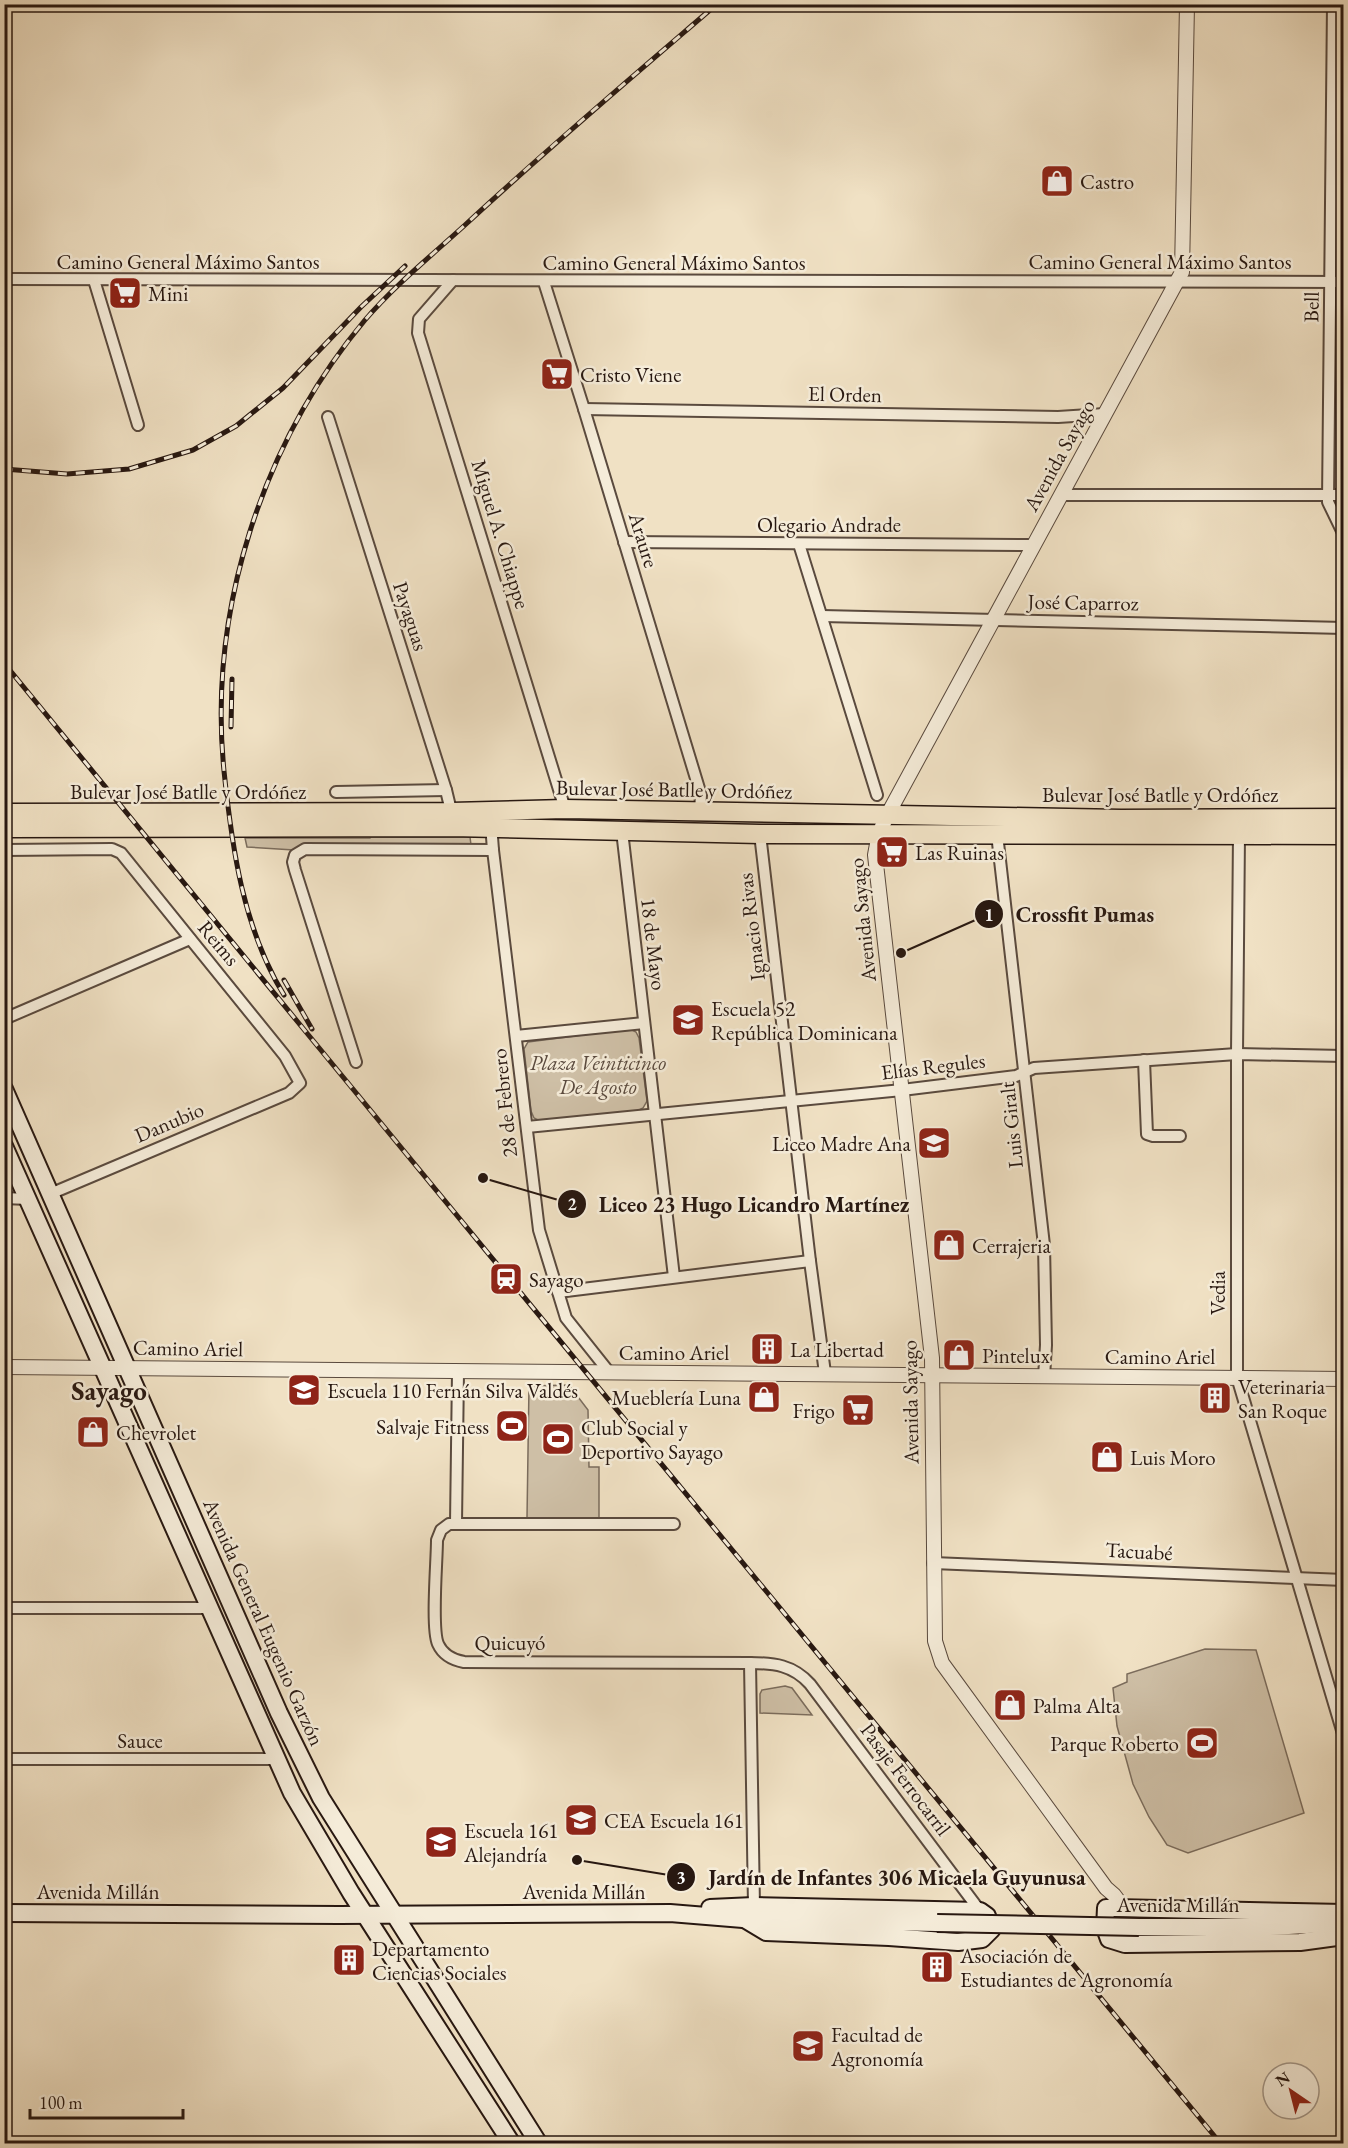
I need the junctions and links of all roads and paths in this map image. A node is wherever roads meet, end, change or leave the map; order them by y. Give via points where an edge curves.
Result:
1 (1187, 4) edge
2 (1333, 4) edge
3 (4, 279) edge
4 (94, 280) junction
5 (453, 280) junction
6 (1178, 280) junction
7 (544, 282) junction
8 (1330, 282) junction
9 (1344, 282) edge
10 (584, 409) junction
11 (1105, 414) junction
12 (328, 417) dead end
13 (138, 425) dead end
14 (1328, 494) junction
15 (1062, 495) junction
16 (1344, 495) edge
17 (1344, 535) edge
18 (624, 542) junction
19 (799, 544) junction
20 (1033, 545) junction
21 (822, 616) junction
22 (994, 620) junction
23 (1344, 628) edge
24 (446, 790) junction
25 (336, 792) dead end
26 (877, 795) dead end
27 (565, 809) junction
28 (700, 810) junction
29 (4, 813) edge
30 (888, 814) junction
31 (1344, 818) edge
32 (452, 820) junction
33 (491, 820) junction
34 (4, 828) edge
35 (622, 831) junction
36 (879, 833) junction
37 (760, 834) junction
38 (997, 834) junction
39 (1239, 834) junction
40 (1344, 835) edge
41 (4, 850) edge
42 (493, 850) junction
43 (190, 939) junction
44 (4, 1019) edge
45 (644, 1023) junction
46 (516, 1036) junction
47 (1237, 1054) junction
48 (1344, 1056) edge
49 (1144, 1060) junction
50 (356, 1062) dead end
51 (1025, 1072) junction
52 (300, 1083) joint
53 (4, 1089) edge
54 (902, 1090) junction
55 (791, 1101) junction
56 (655, 1114) junction
57 (526, 1128) junction
58 (1180, 1136) dead end
59 (4, 1146) edge
60 (50, 1194) junction
61 (4, 1198) edge
62 (28, 1199) junction
63 (810, 1262) junction
64 (674, 1277) junction
65 (558, 1292) junction
66 (4, 1367) edge
67 (103, 1368) junction
68 (128, 1368) junction
69 (458, 1372) junction
70 (609, 1372) junction
71 (825, 1373) junction
72 (934, 1377) junction
73 (1044, 1377) junction
74 (1237, 1377) junction
75 (1344, 1379) edge
76 (456, 1523) junction
77 (674, 1524) dead end
78 (933, 1563) junction
79 (1296, 1578) junction
80 (1344, 1580) edge
81 (4, 1608) edge
82 (209, 1608) junction
83 (750, 1662) junction
84 (798, 1672) joint
85 (1343, 1733) edge
86 (4, 1759) edge
87 (276, 1759) junction
88 (1106, 1888) junction
89 (1123, 1907) junction
90 (1106, 1908) junction
91 (980, 1911) junction
92 (748, 1912) junction
93 (4, 1913) edge
94 (1344, 1913) edge
95 (365, 1915) junction
96 (394, 1915) junction
97 (1344, 1923) edge
98 (1344, 1936) edge
99 (512, 2144) edge
100 (539, 2144) edge

1 - 6 street, Avenida Sayago via 1183,263
2 - 8 street, Bell
3 - 4 street, Camino General Máximo Santos
4 - 5 street, Camino General Máximo Santos
4 - 13 street
5 - 7 street, Camino General Máximo Santos
5 - 27 street, Miguel A. Chiappe via 419,319 418,333
6 - 7 street, Camino General Máximo Santos
6 - 8 street, Camino General Máximo Santos
6 - 11 street, Avenida Sayago
7 - 10 street, Araure
8 - 9 street, Camino General Máximo Santos
8 - 14 street, Bell
10 - 11 street, El Orden via 1058,417
10 - 18 street, Araure
11 - 15 street, Avenida Sayago
12 - 24 street, Payaguas
14 - 15 street
14 - 16 street
14 - 17 street, Bell via 1331,511
15 - 20 street, Avenida Sayago
18 - 19 street, Olegario Andrade
18 - 28 street, Araure via 701,795
19 - 20 street, Olegario Andrade
19 - 21 street
20 - 22 street, Avenida Sayago
21 - 22 street, José Caparroz
21 - 26 street
22 - 23 street, José Caparroz
22 - 30 street, Avenida Sayago
24 - 25 street, Bulevar José Batlle y Ordóñez
24 - 32 street, Payaguas
27 - 28 main road, Bulevar José Batlle y Ordóñez
27 - 33 main road, Bulevar José Batlle y Ordóñez
28 - 30 main road, Bulevar José Batlle y Ordóñez
29 - 32 main road, Bulevar José Batlle y Ordóñez
30 - 31 main road, Bulevar José Batlle y Ordóñez
30 - 36 street, Avenida Sayago
32 - 33 main road, Bulevar José Batlle y Ordóñez
32 - 34 main road, Bulevar José Batlle y Ordóñez
33 - 35 main road, Bulevar José Batlle y Ordóñez
33 - 42 street, 28 de Febrero
35 - 37 main road, Bulevar José Batlle y Ordóñez
35 - 45 street, 18 de Mayo
36 - 37 main road, Bulevar José Batlle y Ordóñez
36 - 38 main road, Bulevar José Batlle y Ordóñez
36 - 54 street, Avenida Sayago via 875,855
37 - 55 street, Ignacio Rivas
38 - 39 main road, Bulevar José Batlle y Ordóñez
38 - 51 street, Luis Giralt
39 - 40 main road, Bulevar José Batlle y Ordóñez
39 - 47 street, Vedia
41 - 43 street, Reims via 112,849 126,858
42 - 46 street, 28 de Febrero
42 - 50 street via 305,849 295,855 293,862
43 - 44 street
43 - 52 street, Reims via 285,1056
45 - 46 street
45 - 56 street, 18 de Mayo
46 - 57 street, 28 de Febrero
47 - 48 street, Elías Regules
47 - 49 street, Elías Regules
47 - 74 street, Vedia
49 - 51 street, Elías Regules via 1034,1068
49 - 58 street via 1147,1134
51 - 54 street, Elías Regules
51 - 73 street, Luis Giralt via 1044,1245
52 - 60 street, Danubio via 289,1093
53 - 60 main road, Avenida General Eugenio Garzón
54 - 55 street, Elías Regules
54 - 72 street, Avenida Sayago
55 - 56 street, Elías Regules
55 - 63 street, Ignacio Rivas
56 - 57 street, Elías Regules
56 - 64 street, 18 de Mayo
57 - 65 street, 28 de Febrero via 539,1230
59 - 62 main road
60 - 68 main road, Avenida General Eugenio Garzón
61 - 62 street
62 - 67 main road
63 - 64 street
63 - 71 street, Ignacio Rivas
64 - 65 street
65 - 70 street, 28 de Febrero via 566,1318
66 - 67 street, Camino Ariel
67 - 68 street, Camino Ariel
67 - 82 main road
68 - 69 street, Camino Ariel
68 - 96 main road, Avenida General Eugenio Garzón via 296,1751
69 - 70 street, Camino Ariel
69 - 76 street
70 - 71 street, Camino Ariel
71 - 72 street, Camino Ariel
72 - 73 street, Camino Ariel
72 - 78 street, Avenida Sayago
73 - 74 street, Camino Ariel
74 - 75 street, Camino Ariel
74 - 79 street, Vedia
76 - 77 street
76 - 83 street, Quicuyó via 438,1534 436,1585 435,1637 442,1651 452,1659
78 - 79 street, Tacuabé
78 - 88 street, Avenida Sayago via 934,1632 942,1663
79 - 80 street, Tacuabé
79 - 85 street, Vedia
81 - 82 street
82 - 87 main road
83 - 84 street, Quicuyó via 774,1663
83 - 92 street
84 - 91 street, Pasaje Ferrocarril
86 - 87 street, Sauce
87 - 95 main road via 310,1825
88 - 89 street, Avenida Sayago
88 - 90 street
89 - 90 main road
89 - 94 main road
90 - 98 main road via 1106,1935 1125,1944 1300,1942
91 - 92 main road
91 - 92 main road via 991,1922 988,1935 958,1942 766,1932
92 - 96 main road, Avenida Millán via 708,1908 670,1913
92 - 97 main road, Avenida Millán, bridge via 937,1923 1139,1927
93 - 95 main road, Avenida Millán
95 - 96 main road, Avenida Millán
95 - 99 main road
96 - 100 main road, Avenida General Eugenio Garzón

